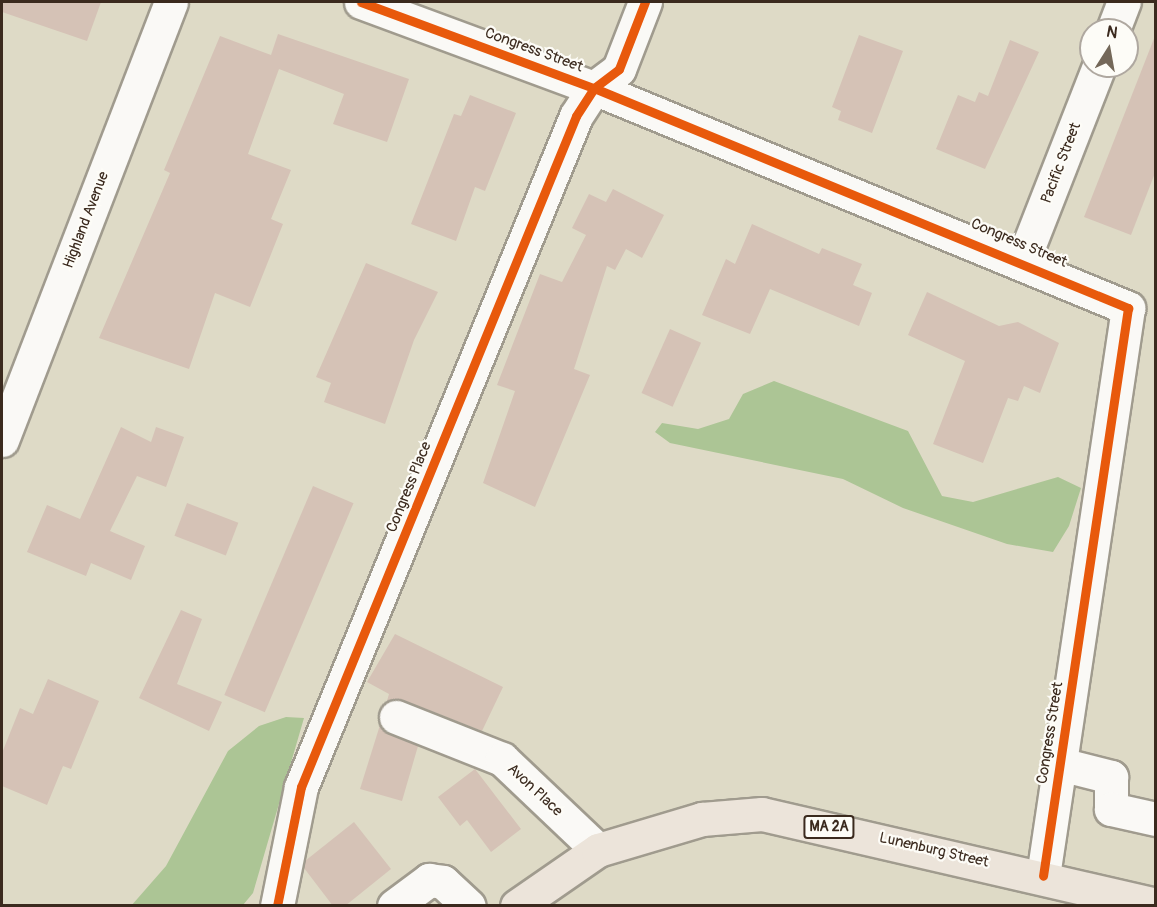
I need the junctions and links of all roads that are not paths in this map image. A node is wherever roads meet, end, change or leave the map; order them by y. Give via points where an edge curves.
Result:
1 (171, 2) edge
2 (361, 2) edge
3 (645, 2) edge
4 (1124, 2) edge
5 (1118, 18) edge
6 (1094, 78) edge
7 (594, 88) junction
8 (1023, 260) junction
9 (11, 385) edge
10 (2, 440) edge
11 (396, 717) dead end
12 (1060, 764) junction
13 (1155, 819) edge
14 (598, 850) junction
15 (1043, 876) junction
16 (1086, 897) edge
17 (1154, 899) edge
18 (277, 906) edge
19 (394, 906) edge
20 (469, 906) edge
21 (517, 906) edge

1 - 9 street, Highland Avenue
2 - 7 street, Congress Street
3 - 7 street via 619,69
4 - 5 street
6 - 8 street, Pacific Street
7 - 8 street, Congress Street
7 - 18 street, Congress Place via 576,116 301,787
8 - 12 street, Congress Street via 1128,308
9 - 10 street, Highland Avenue
11 - 14 street, Avon Place via 502,759
12 - 13 street via 1111,777 1111,809
12 - 15 street, Congress Street
14 - 15 main road, Lunenburg Street / MA 2A via 702,819 762,814
14 - 21 main road, Lunenburg Street / MA 2A
15 - 16 main road, Lunenburg Street / MA 2A
16 - 17 main road, Lunenburg Street / MA 2A
19 - 20 street via 429,880 443,882

